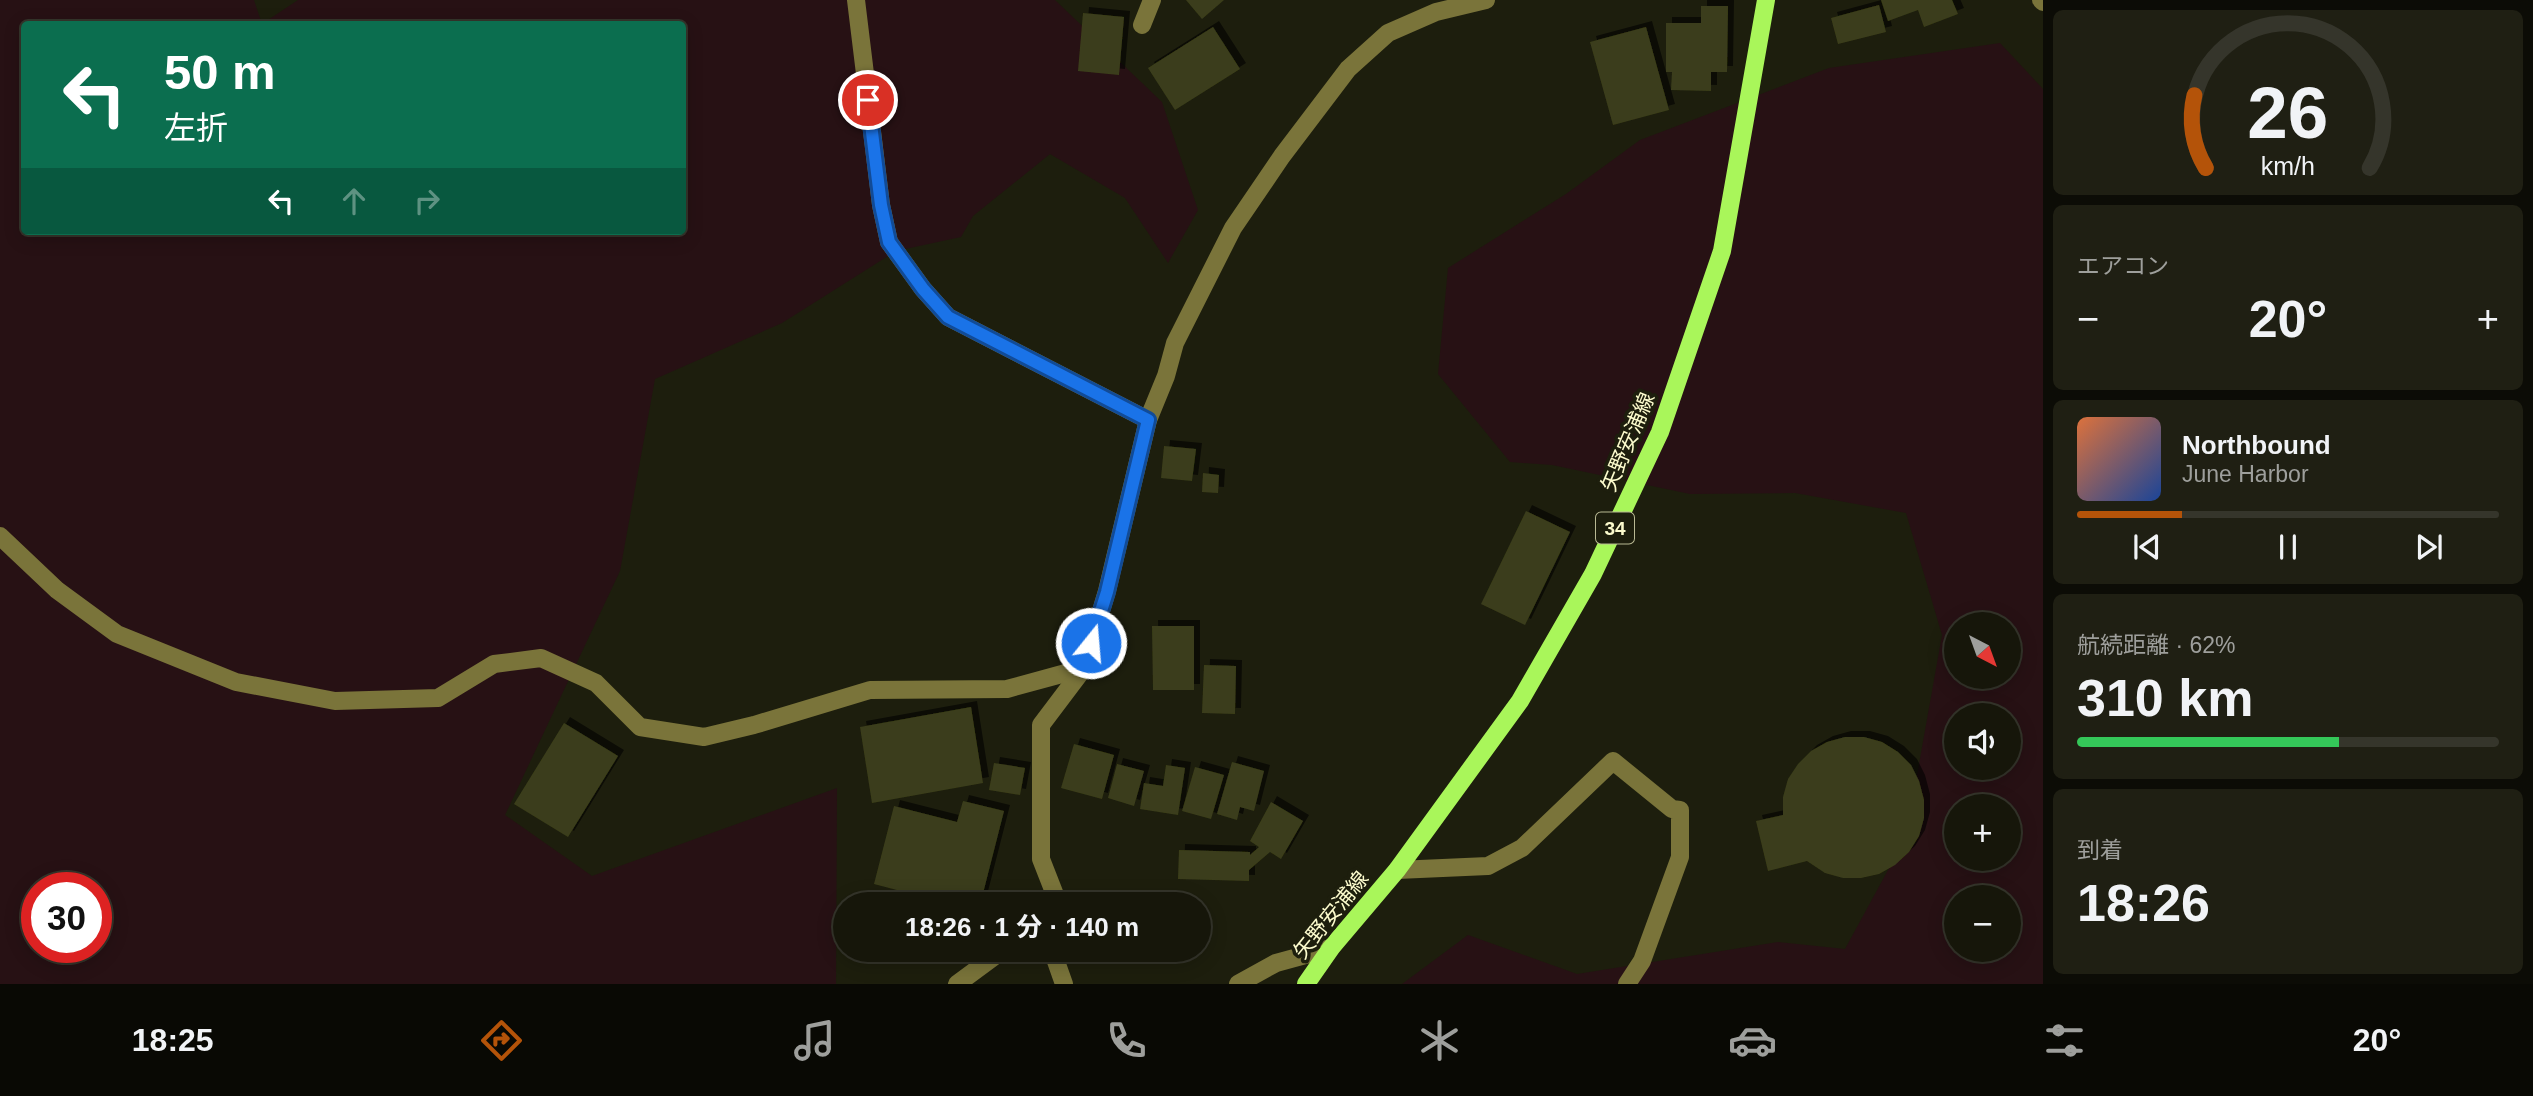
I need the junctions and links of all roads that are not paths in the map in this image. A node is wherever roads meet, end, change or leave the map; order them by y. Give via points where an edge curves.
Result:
1 (856, 0) edge
2 (1152, 0) edge
3 (1486, 0) edge
4 (1766, 0) edge
5 (1142, 25) dead end
6 (1148, 420) junction
7 (0, 536) edge
8 (1084, 668) junction
9 (1397, 870) junction
10 (1054, 892) edge
11 (1331, 948) junction
12 (987, 962) edge
13 (1056, 962) edge
14 (957, 984) edge
15 (1064, 984) edge
16 (1238, 984) edge
17 (1306, 984) edge
18 (1627, 984) edge

1 - 6 street via 889,242 948,317
2 - 5 street
3 - 6 street via 1436,12 1388,33 1348,69 1233,228 1175,343
4 - 9 main road, 矢野安浦線 / 34 via 1722,251 1660,432 1594,574 1520,701
6 - 8 street
7 - 8 street via 57,590 117,634 236,682 335,701 438,698 494,664 541,658 596,683 640,727 704,737 870,690 1007,689
8 - 10 street via 1041,725 1041,859
9 - 11 main road, 矢野安浦線 / 34
9 - 18 street via 1488,866 1522,848 1613,761 1672,809 1681,810 1680,857 1642,961
11 - 16 street via 1276,963
11 - 17 main road, 矢野安浦線 / 34
12 - 14 street
13 - 15 street

